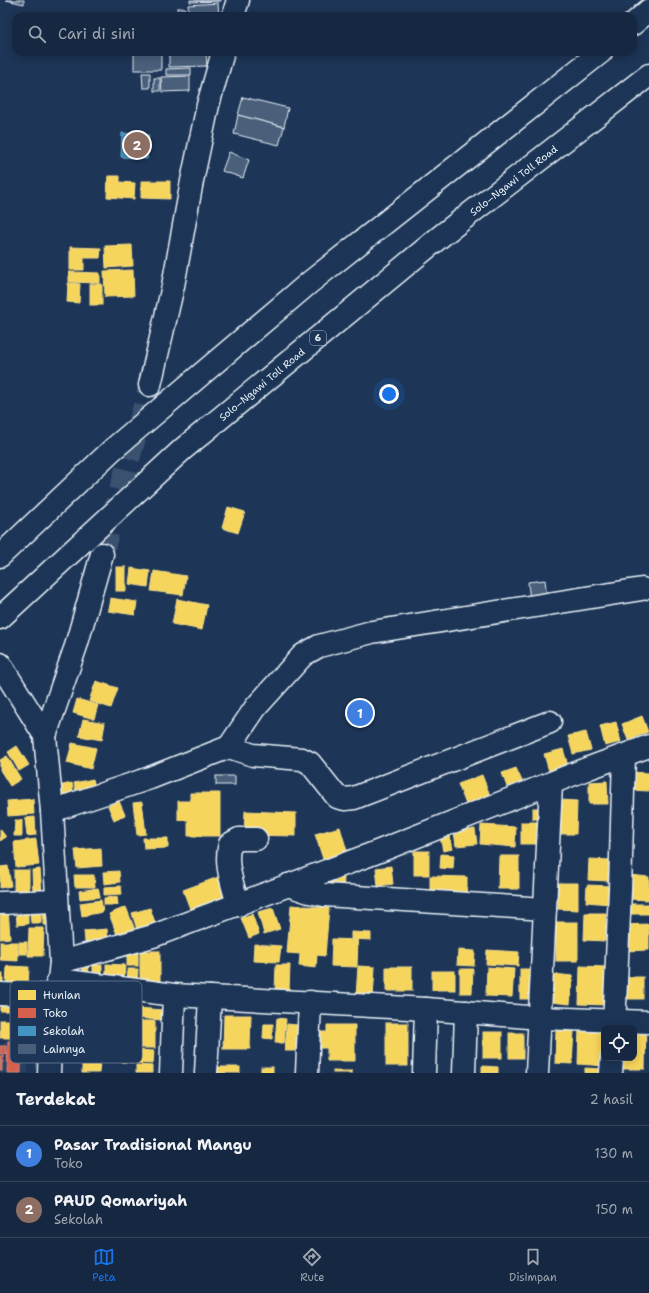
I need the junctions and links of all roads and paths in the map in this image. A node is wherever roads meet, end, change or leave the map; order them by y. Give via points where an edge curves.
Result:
1 (238, 0) edge
2 (649, 10) edge
3 (234, 12) edge
4 (649, 16) edge
5 (637, 20) edge
6 (637, 25) edge
7 (222, 56) edge
8 (595, 56) edge
9 (649, 75) edge
10 (150, 385) tunnel mouth
11 (102, 554) tunnel mouth
12 (0, 556) edge
13 (642, 589) dead end
14 (0, 618) edge
15 (0, 664) edge
16 (550, 722) dead end
17 (46, 736) junction
18 (649, 746) edge
19 (229, 747) junction
20 (624, 756) junction
21 (551, 784) junction
22 (52, 810) junction
23 (256, 839) dead end
24 (288, 885) junction
25 (56, 901) junction
26 (0, 903) edge
27 (238, 904) junction
28 (545, 909) junction
29 (57, 979) junction
30 (49, 981) edge
31 (72, 981) edge
32 (10, 991) edge
33 (142, 991) edge
34 (0, 994) edge
35 (174, 995) junction
36 (210, 997) junction
37 (310, 1002) junction
38 (426, 1009) junction
39 (466, 1012) junction
40 (540, 1018) junction
41 (649, 1022) edge
42 (614, 1025) edge
43 (612, 1061) edge
44 (50, 1063) edge
45 (49, 1073) edge
46 (171, 1073) edge
47 (206, 1073) edge
48 (307, 1073) edge
49 (424, 1073) edge
50 (464, 1073) edge
51 (537, 1073) edge
52 (611, 1073) edge

1 - 3 main road
2 - 5 main road
4 - 6 main road
7 - 10 main road via 208,105 173,286
8 - 12 main road via 308,283 112,450
9 - 14 main road, Solo–Ngawi Toll Road / 6 via 441,236 183,449
11 - 17 main road via 76,646
13 - 19 main road via 372,632 319,646 303,655 256,707
15 - 17 main road
16 - 19 main road via 354,798 345,799 338,797 310,763 302,759 253,756
17 - 22 main road
18 - 20 main road
19 - 22 main road via 150,778
20 - 21 main road
20 - 42 main road
21 - 24 main road
21 - 28 main road
22 - 25 main road
23 - 27 main road via 239,839 230,844 229,871
24 - 27 main road
24 - 28 main road via 324,894
25 - 26 main road
25 - 29 main road
27 - 29 main road via 153,936
28 - 40 main road
29 - 30 main road
29 - 31 main road
32 - 34 main road
33 - 35 main road
35 - 36 main road
35 - 46 main road
36 - 37 main road
36 - 47 main road
37 - 38 main road
37 - 48 main road
38 - 39 main road
38 - 49 main road
39 - 40 main road
39 - 50 main road
40 - 42 main road
40 - 51 main road
41 - 42 main road
43 - 52 main road
44 - 45 main road

